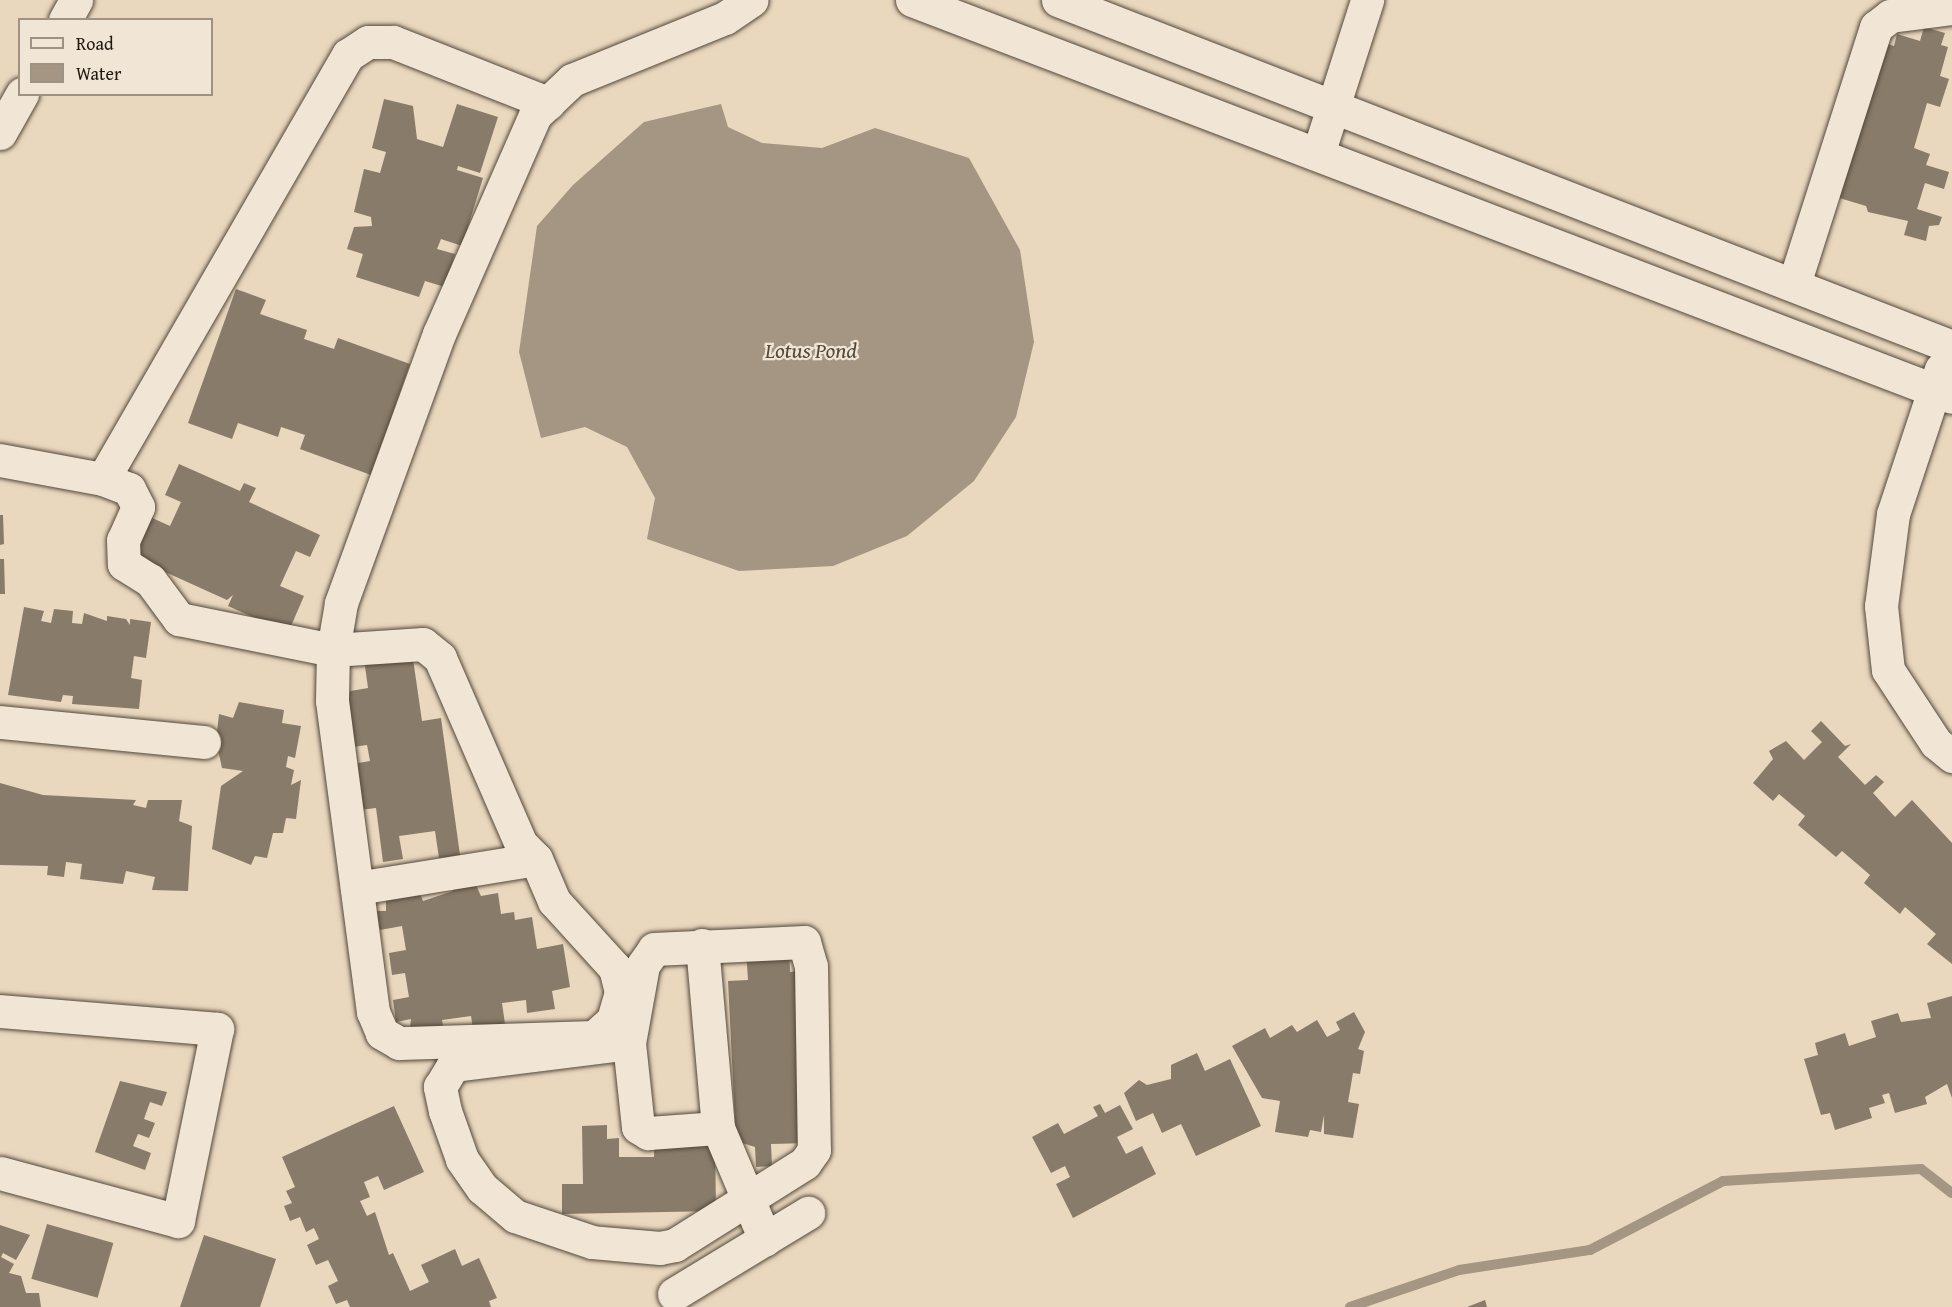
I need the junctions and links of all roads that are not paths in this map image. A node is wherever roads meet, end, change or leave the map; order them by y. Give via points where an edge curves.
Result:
1 (76, 0) edge
2 (752, 0) edge
3 (912, 0) edge
4 (1058, 0) edge
5 (1367, 0) edge
6 (1952, 8) edge
7 (66, 18) edge
8 (21, 96) edge
9 (548, 103) junction
10 (1333, 105) junction
11 (0, 133) edge
12 (1318, 154) junction
13 (1794, 284) junction
14 (1950, 340) edge
15 (1944, 392) edge
16 (0, 460) edge
17 (103, 479) junction
18 (333, 650) junction
19 (0, 722) edge
20 (204, 742) dead end
21 (1952, 756) edge
22 (536, 859) junction
23 (357, 888) junction
24 (702, 945) junction
25 (0, 1011) edge
26 (629, 1043) junction
27 (718, 1128) junction
28 (0, 1173) edge
29 (748, 1195) junction
30 (808, 1213) dead end
31 (765, 1239) junction
32 (673, 1302) edge

1 - 7 street
2 - 9 street via 725,18 572,80
3 - 12 street
4 - 10 street
5 - 10 street
6 - 13 street via 1890,16 1876,27
8 - 11 street
9 - 17 street via 393,42 368,42 348,55 219,290
9 - 18 street via 535,114 516,149 439,334 340,603
10 - 12 street
10 - 13 street
12 - 15 street
13 - 14 street
14 - 15 street
15 - 21 street via 1893,514 1881,606 1888,670 1936,743
16 - 17 street
17 - 18 street via 129,489 138,507 123,540 124,564 150,580 179,619
18 - 22 street via 423,644 440,658 521,844
18 - 23 street via 332,701
19 - 20 street
22 - 23 street
22 - 23 street via 554,901 615,968 621,992 613,1020 594,1037 399,1043 382,1033 373,1012
24 - 26 street via 661,948 647,955
24 - 27 street
24 - 29 street via 790,941 804,942 809,949 814,1150 805,1163
25 - 28 street via 217,1029 178,1221
26 - 27 street via 638,1127 648,1133
26 - 29 street via 448,1069 440,1087 445,1111 462,1159 482,1188 515,1216 592,1242 644,1249 675,1245
27 - 29 street
29 - 31 street
30 - 31 street
31 - 32 street

